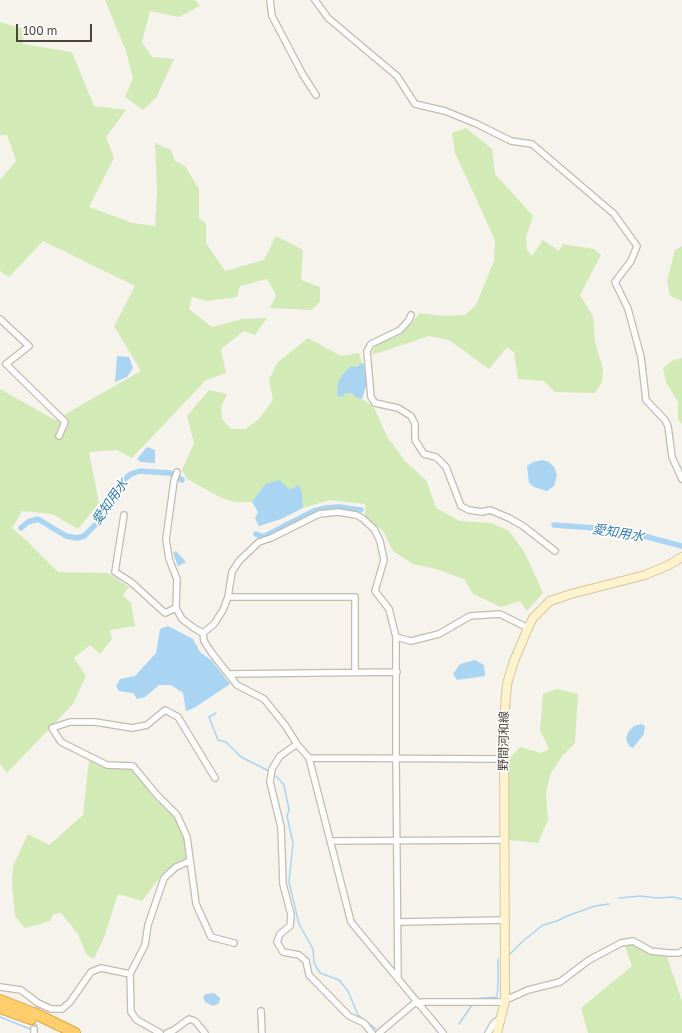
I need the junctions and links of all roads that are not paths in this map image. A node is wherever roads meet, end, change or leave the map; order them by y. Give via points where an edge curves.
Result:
1 (270, 0) edge
2 (315, 0) edge
3 (316, 95) dead end
4 (411, 315) dead end
5 (0, 319) edge
6 (59, 436) dead end
7 (177, 472) dead end
8 (682, 479) edge
9 (124, 515) dead end
10 (555, 551) dead end
11 (682, 557) edge
12 (228, 597) junction
13 (176, 608) junction
14 (528, 628) junction
15 (203, 633) junction
16 (396, 637) junction
17 (355, 671) junction
18 (397, 672) junction
19 (229, 674) junction
20 (297, 744) junction
21 (308, 758) junction
22 (396, 758) junction
23 (503, 759) junction
24 (215, 778) dead end
25 (398, 840) junction
26 (504, 840) junction
27 (330, 841) junction
28 (190, 861) junction
29 (505, 920) junction
30 (399, 922) junction
31 (234, 943) dead end
32 (682, 951) edge
33 (130, 974) junction
34 (398, 979) junction
35 (0, 987) edge
36 (0, 1000) edge
37 (505, 1001) junction
38 (417, 1002) junction
39 (0, 1008) edge
40 (261, 1011) dead end
41 (501, 1018) junction
42 (62, 1033) edge
43 (76, 1033) edge
44 (160, 1033) edge
45 (167, 1033) edge
46 (205, 1033) edge
47 (262, 1033) edge
48 (372, 1033) edge
49 (379, 1033) edge
50 (442, 1033) edge
51 (488, 1033) edge
52 (497, 1033) edge

1 - 3 street via 272,16
2 - 8 street via 328,18 398,76 415,104 445,111 512,141 532,144 614,214 637,246 631,261 615,282 628,310 641,357 646,400 668,426 672,457
4 - 10 street via 400,330 371,344 367,351 371,397 375,403 398,408 411,416 415,424 415,440 424,454 436,457 446,467 460,506 482,512 490,510 509,518
5 - 6 street via 29,346 6,364 65,422
7 - 13 street via 166,539 169,559 177,579
9 - 13 street via 115,572 131,582 165,613
11 - 14 main road, 野間河和線 via 644,575 550,601 533,618
12 - 15 street via 214,624
12 - 16 street via 232,572 239,561 259,542 320,514 338,512 356,515 374,529 380,541 384,560 375,591 389,609
12 - 17 street via 355,598
13 - 15 street via 182,619
14 - 16 street via 500,614 470,616 439,634 411,641
14 - 23 main road, 野間河和線 via 507,684
15 - 19 street via 204,641
16 - 18 street
17 - 18 street
17 - 19 street
18 - 22 street
19 - 20 street via 237,685 264,699
20 - 21 street
20 - 48 street via 280,756 272,769 270,782 281,827 283,884 291,915 290,926 280,934 276,942 283,952 299,955 306,961 309,974 349,1016 364,1023
21 - 22 street
21 - 27 street
22 - 23 street
22 - 25 street
23 - 26 main road, 野間河和線
24 - 28 street via 178,717 164,710 147,726 132,728 95,722 70,722 52,728 61,742 107,764 133,766 177,815 187,837
25 - 26 street
25 - 27 street
25 - 30 street
26 - 29 main road, 野間河和線
27 - 34 street via 351,922
28 - 31 street via 196,904 211,937
28 - 33 street via 176,867 164,878 148,925 145,945
29 - 30 street
29 - 37 main road, 野間河和線
30 - 34 street
32 - 37 street via 651,951 633,941 621,943 589,960 560,982 528,990
33 - 35 street via 101,968 91,972 62,1009 51,1009 38,1003 21,990
33 - 44 street via 131,1012 137,1020
34 - 38 street
36 - 43 highway
37 - 38 street
37 - 41 main road, 野間河和線
38 - 49 street
38 - 50 street
39 - 42 highway
40 - 47 street
41 - 51 street via 494,1023
41 - 52 main road, 野間河和線
45 - 46 street via 189,1019

